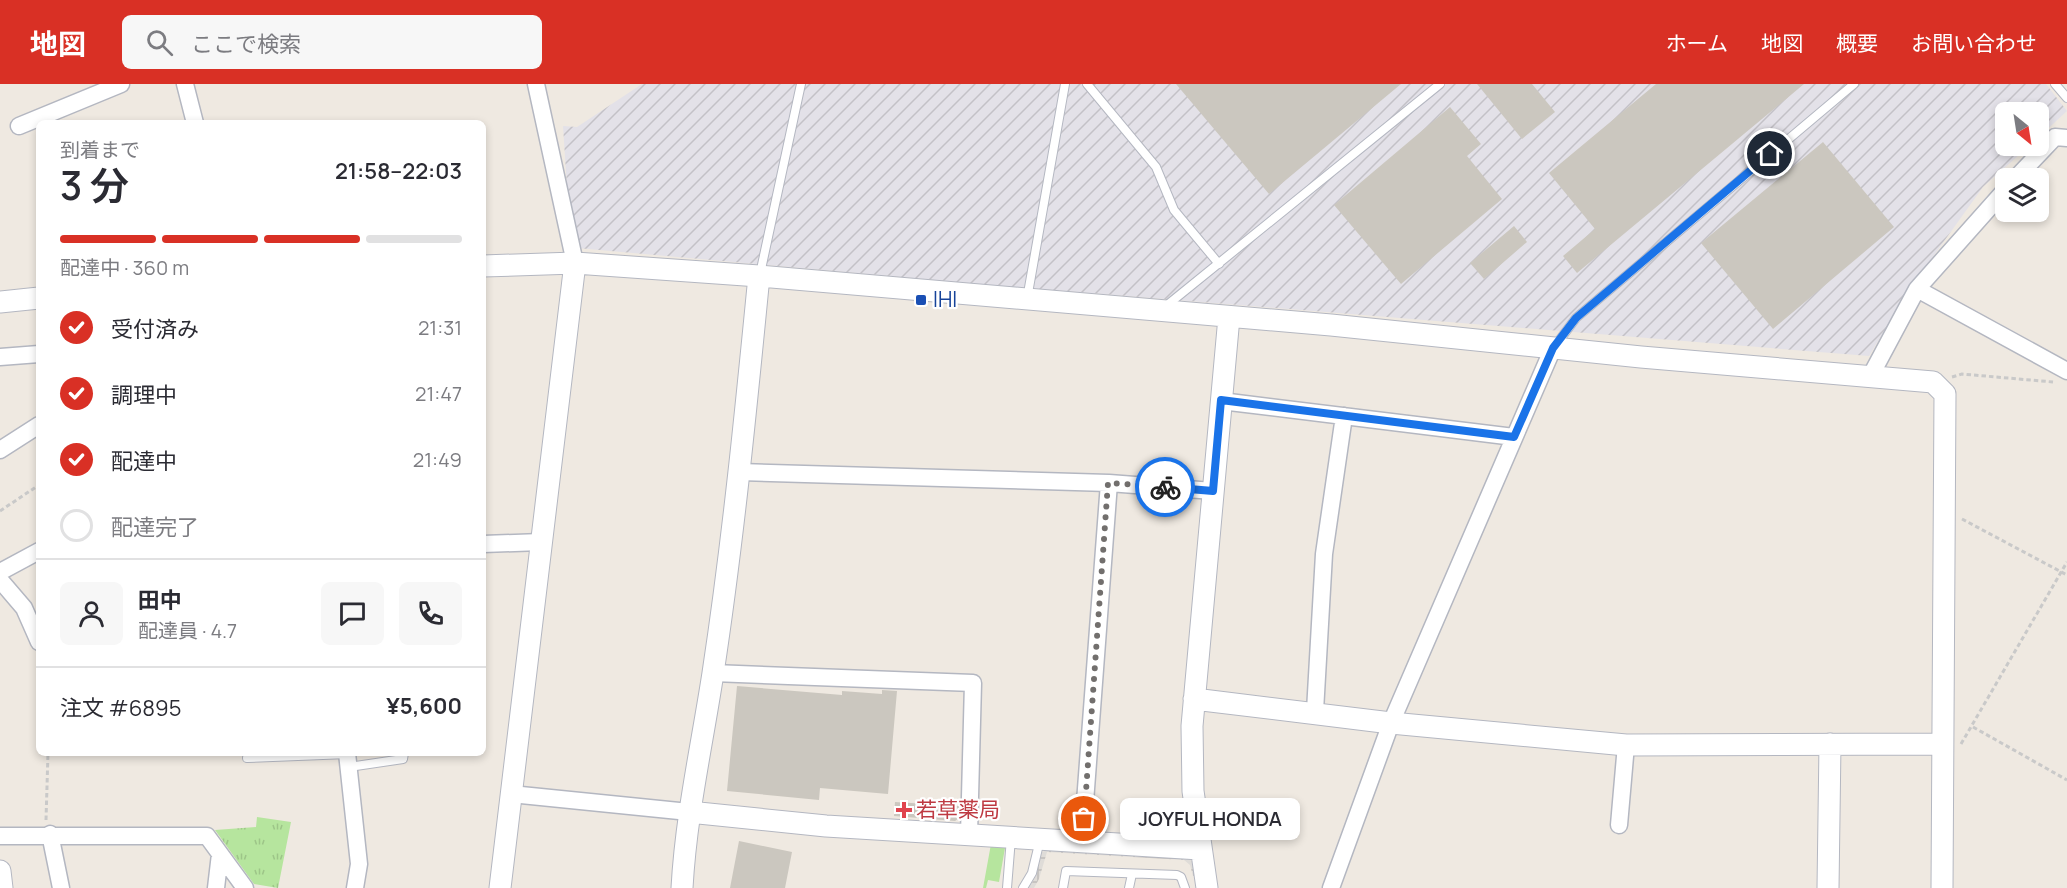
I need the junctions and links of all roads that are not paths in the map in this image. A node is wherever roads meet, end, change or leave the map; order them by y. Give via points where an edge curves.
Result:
1 (121, 84) edge
2 (185, 84) edge
3 (536, 84) edge
4 (801, 84) edge
5 (1065, 84) edge
6 (1087, 84) edge
7 (1440, 84) edge
8 (1854, 84) edge
9 (2055, 84) edge
10 (2067, 98) edge
11 (194, 120) edge
12 (19, 126) dead end
13 (2067, 138) edge
14 (2026, 168) edge
15 (1995, 201) edge
16 (575, 263) junction
17 (1219, 264) junction
18 (486, 266) edge
19 (759, 276) junction
20 (1917, 289) junction
21 (36, 298) edge
22 (1027, 300) junction
23 (0, 302) edge
24 (1161, 310) junction
25 (1229, 317) junction
26 (1553, 348) junction
27 (36, 354) edge
28 (0, 357) edge
29 (1870, 377) junction
30 (2061, 377) edge
31 (1221, 400) junction
32 (1344, 416) junction
33 (36, 427) edge
34 (1514, 437) junction
35 (0, 450) edge
36 (740, 472) junction
37 (1108, 483) junction
38 (1213, 491) junction
39 (541, 542) junction
40 (486, 544) edge
41 (36, 553) edge
42 (0, 572) edge
43 (0, 580) edge
44 (36, 635) edge
45 (712, 673) junction
46 (1194, 699) junction
47 (1315, 711) junction
48 (1392, 723) junction
49 (1830, 744) junction
50 (1942, 744) junction
51 (1626, 745) junction
52 (404, 756) edge
53 (247, 758) dead end
54 (348, 758) edge
55 (511, 794) junction
56 (689, 812) junction
57 (1619, 825) dead end
58 (48, 834) junction
59 (969, 835) junction
60 (0, 836) edge
61 (1011, 838) junction
62 (1040, 839) junction
63 (1082, 842) junction
64 (1200, 849) junction
65 (220, 854) junction
66 (0, 871) edge
67 (1132, 873) junction
68 (1026, 887) edge
69 (2, 888) edge
70 (61, 888) edge
71 (216, 888) edge
72 (245, 888) edge
73 (355, 888) edge
74 (500, 888) edge
75 (682, 888) edge
76 (1007, 888) edge
77 (1063, 888) edge
78 (1129, 888) edge
79 (1185, 888) edge
80 (1207, 888) edge
81 (1331, 888) edge
82 (1828, 888) edge
83 (1942, 888) edge

1 - 12 street
2 - 11 street
3 - 16 street
4 - 19 lane
5 - 22 lane
6 - 17 lane via 1156,167 1174,210
7 - 17 lane
8 - 26 lane via 1576,318
9 - 10 lane
13 - 14 street via 2055,137
15 - 20 street
16 - 18 street
16 - 19 street
16 - 39 street
17 - 24 lane
19 - 22 street
19 - 36 street
20 - 29 street
20 - 30 street
21 - 23 street
22 - 24 street
24 - 25 street
25 - 26 street
25 - 31 street
26 - 29 street
26 - 34 street
27 - 28 street
29 - 50 street via 1933,382 1946,394
31 - 32 street
31 - 38 street
32 - 34 street
32 - 47 street via 1324,554
33 - 35 street
34 - 48 street
36 - 37 street
36 - 45 street
37 - 38 street
37 - 63 street
38 - 46 street
39 - 40 street
39 - 55 street
41 - 42 street
43 - 44 street via 24,608
45 - 56 street
45 - 59 street via 973,683
46 - 47 street
46 - 64 street via 1192,764
47 - 48 street
48 - 51 street
48 - 81 street
49 - 50 street
49 - 51 street
49 - 82 street
50 - 83 street
51 - 57 street
52 - 54 lane
53 - 54 lane
54 - 73 street via 359,864
55 - 56 street
55 - 74 street
56 - 59 street
56 - 75 street
58 - 60 street
58 - 65 street via 207,836
58 - 70 street
59 - 61 street
61 - 62 street
61 - 76 lane
62 - 63 street
62 - 68 lane
63 - 64 street
64 - 80 street
65 - 71 street
65 - 72 street
66 - 69 street
67 - 77 lane via 1066,871
67 - 78 lane
67 - 79 lane via 1181,877

